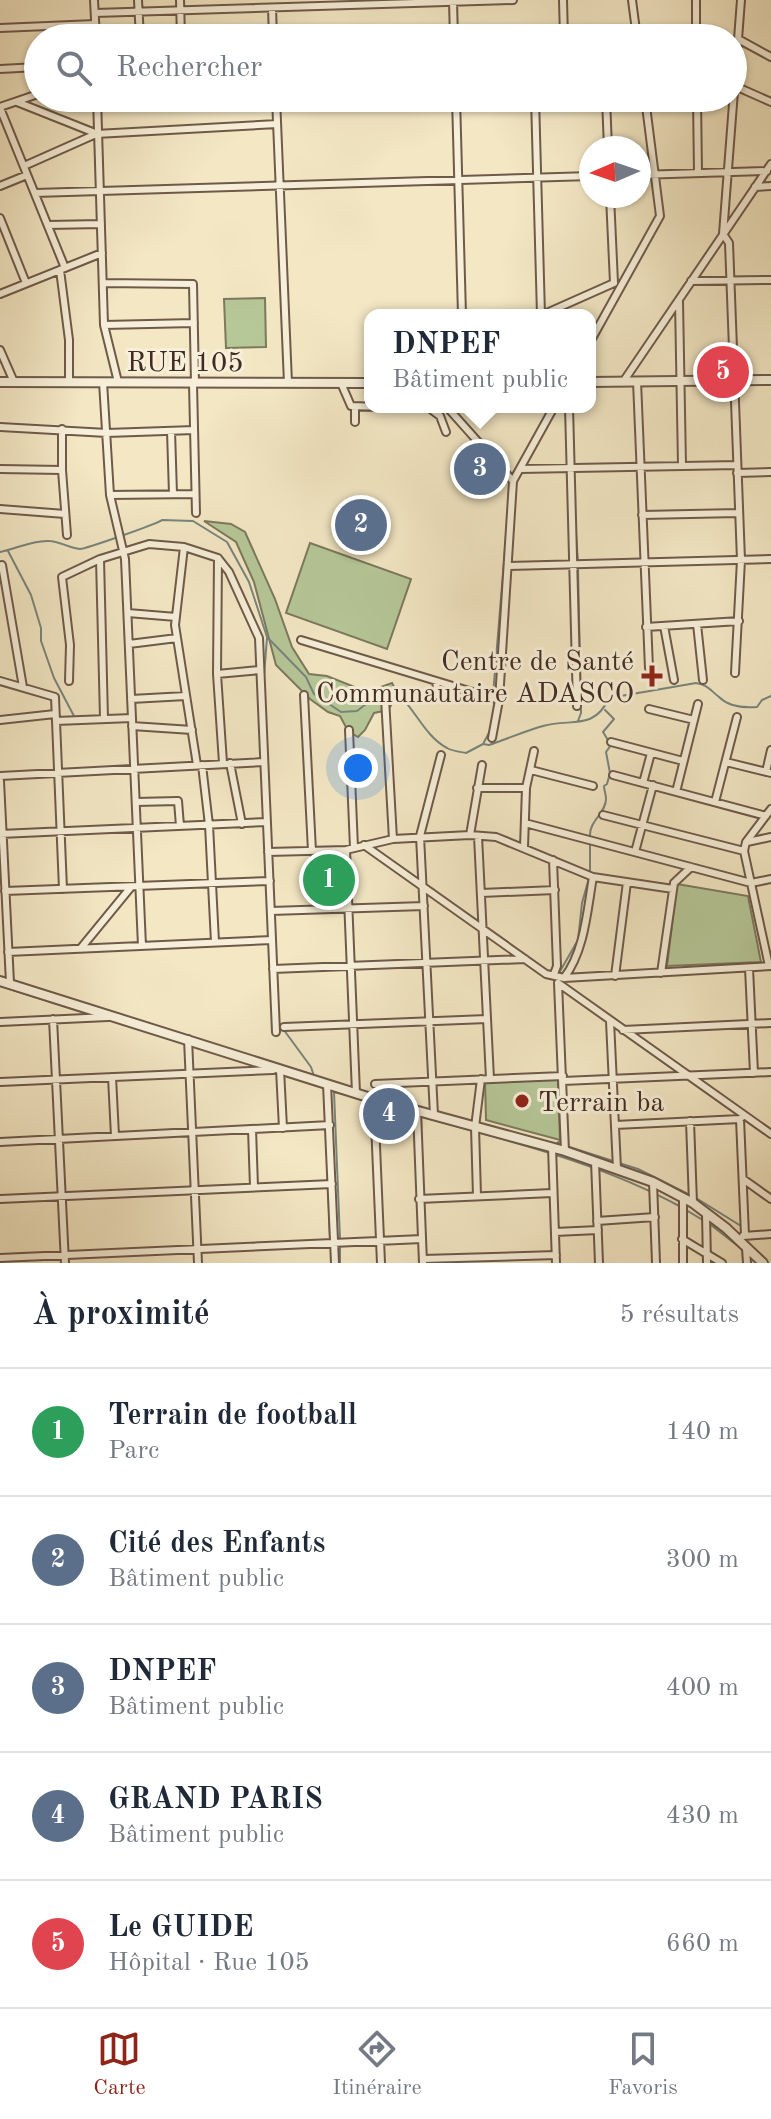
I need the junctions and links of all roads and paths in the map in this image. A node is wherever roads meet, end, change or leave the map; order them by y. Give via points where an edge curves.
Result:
1 (94, 0) edge
2 (103, 0) edge
3 (138, 0) edge
4 (180, 0) edge
5 (197, 0) edge
6 (509, 0) edge
7 (563, 0) edge
8 (632, 0) edge
9 (696, 0) edge
10 (741, 0) edge
11 (453, 2) edge
12 (287, 4) edge
13 (272, 8) junction
14 (197, 10) junction
15 (180, 11) junction
16 (95, 12) junction
17 (138, 12) junction
18 (95, 24) edge
19 (139, 24) edge
20 (180, 24) edge
21 (273, 24) edge
22 (454, 24) edge
23 (564, 24) edge
24 (635, 24) edge
25 (696, 24) edge
26 (739, 24) edge
27 (24, 27) edge
28 (0, 28) edge
29 (747, 43) edge
30 (770, 54) edge
31 (24, 68) edge
32 (0, 69) edge
33 (747, 91) edge
34 (24, 99) edge
35 (17, 102) junction
36 (771, 102) edge
37 (24, 105) edge
38 (0, 108) edge
39 (42, 112) edge
40 (97, 112) edge
41 (277, 112) edge
42 (457, 112) edge
43 (535, 112) edge
44 (607, 112) edge
45 (647, 112) edge
46 (697, 112) edge
47 (733, 112) edge
48 (277, 124) junction
49 (97, 134) junction
50 (608, 136) edge
51 (24, 166) junction
52 (769, 168) edge
53 (728, 172) junction
54 (698, 173) junction
55 (651, 174) edge
56 (654, 174) junction
57 (27, 175) junction
58 (579, 176) edge
59 (537, 178) junction
60 (459, 180) junction
61 (0, 186) edge
62 (280, 186) junction
63 (771, 186) edge
64 (755, 187) junction
65 (100, 191) junction
66 (35, 193) junction
67 (611, 208) edge
68 (0, 218) edge
69 (101, 224) junction
70 (48, 225) junction
71 (723, 234) junction
72 (102, 253) junction
73 (63, 269) junction
74 (771, 280) edge
75 (691, 281) junction
76 (730, 281) junction
77 (26, 283) junction
78 (103, 283) junction
79 (617, 285) junction
80 (0, 294) edge
81 (679, 299) junction
82 (462, 309) edge
83 (542, 309) edge
84 (557, 309) edge
85 (194, 323) junction
86 (104, 325) junction
87 (596, 329) edge
88 (0, 350) edge
89 (771, 380) edge
90 (637, 381) junction
91 (681, 381) junction
92 (734, 381) junction
93 (0, 382) edge
94 (14, 382) junction
95 (69, 382) junction
96 (103, 382) junction
97 (118, 382) junction
98 (596, 382) edge
99 (623, 382) junction
100 (288, 383) junction
101 (341, 383) junction
102 (364, 383) edge
103 (194, 384) junction
104 (355, 407) junction
105 (364, 407) edge
106 (436, 413) edge
107 (452, 413) edge
108 (551, 413) edge
109 (569, 413) edge
110 (355, 422) dead end
111 (0, 427) edge
112 (62, 429) junction
113 (194, 430) junction
114 (171, 431) junction
115 (446, 432) dead end
116 (107, 433) junction
117 (737, 465) junction
118 (640, 466) junction
119 (682, 466) junction
120 (570, 468) junction
121 (0, 469) edge
122 (520, 469) junction
123 (62, 470) junction
124 (771, 472) edge
125 (737, 473) junction
126 (513, 481) junction
127 (173, 494) junction
128 (195, 494) junction
129 (110, 495) junction
130 (0, 509) edge
131 (196, 513) dead end
132 (738, 513) junction
133 (65, 514) junction
134 (642, 515) junction
135 (67, 535) dead end
136 (184, 547) junction
137 (124, 549) junction
138 (218, 558) junction
139 (100, 559) junction
140 (771, 559) edge
141 (741, 560) junction
142 (644, 563) junction
143 (573, 564) junction
144 (2, 565) dead end
145 (509, 566) junction
146 (128, 613) junction
147 (176, 617) junction
148 (739, 621) junction
149 (697, 624) junction
150 (664, 626) junction
151 (646, 627) junction
152 (177, 638) junction
153 (301, 640) dead end
154 (129, 644) junction
155 (649, 668) dead end
156 (260, 670) junction
157 (735, 673) dead end
158 (217, 674) junction
159 (674, 680) dead end
160 (703, 680) dead end
161 (0, 681) edge
162 (69, 681) dead end
163 (436, 681) junction
164 (23, 687) junction
165 (304, 695) dead end
166 (186, 696) junction
167 (438, 697) dead end
168 (385, 698) dead end
169 (131, 699) junction
170 (499, 700) junction
171 (698, 704) dead end
172 (577, 706) dead end
173 (649, 709) dead end
174 (56, 717) junction
175 (737, 717) dead end
176 (104, 719) junction
177 (0, 720) edge
178 (694, 720) junction
179 (132, 722) junction
180 (192, 730) junction
181 (349, 730) dead end
182 (492, 738) dead end
183 (611, 742) dead end
184 (771, 750) edge
185 (534, 751) dead end
186 (651, 753) junction
187 (441, 755) dead end
188 (683, 761) junction
189 (264, 762) junction
190 (726, 762) junction
191 (227, 763) junction
192 (200, 765) junction
193 (482, 765) dead end
194 (134, 770) junction
195 (531, 770) junction
196 (768, 772) edge
197 (58, 773) junction
198 (613, 775) dead end
199 (0, 779) edge
200 (643, 783) junction
201 (653, 785) junction
202 (593, 786) dead end
203 (477, 788) junction
204 (526, 788) junction
205 (676, 792) junction
206 (136, 802) junction
207 (715, 802) junction
208 (771, 809) edge
209 (603, 815) dead end
210 (766, 816) junction
211 (267, 822) junction
212 (525, 823) junction
213 (242, 824) junction
214 (642, 824) junction
215 (209, 825) junction
216 (180, 826) junction
217 (137, 828) junction
218 (61, 832) junction
219 (1, 834) edge
220 (474, 835) junction
221 (420, 836) junction
222 (771, 837) edge
223 (393, 839) junction
224 (746, 842) junction
225 (364, 845) junction
226 (524, 847) junction
227 (354, 848) junction
228 (346, 850) junction
229 (312, 851) junction
230 (744, 851) junction
231 (268, 852) junction
232 (635, 852) junction
233 (553, 860) junction
234 (691, 867) junction
235 (589, 876) junction
236 (771, 879) edge
237 (270, 881) junction
238 (627, 882) junction
239 (751, 883) junction
240 (211, 884) junction
241 (139, 886) junction
242 (422, 886) junction
243 (131, 887) junction
244 (63, 889) junction
245 (673, 889) junction
246 (555, 890) junction
247 (5, 891) junction
248 (481, 893) junction
249 (424, 906) junction
250 (348, 909) junction
251 (271, 911) junction
252 (771, 922) edge
253 (760, 924) junction
254 (483, 929) junction
255 (272, 940) junction
256 (215, 942) junction
257 (142, 946) junction
258 (81, 948) junction
259 (8, 952) junction
260 (525, 959) junction
261 (484, 961) junction
262 (428, 964) junction
263 (770, 966) edge
264 (351, 967) junction
265 (749, 968) junction
266 (273, 969) junction
267 (661, 973) junction
268 (615, 976) junction
269 (559, 978) junction
270 (2, 982) edge
271 (120, 1017) junction
272 (53, 1019) junction
273 (487, 1019) junction
274 (610, 1021) junction
275 (0, 1022) edge
276 (429, 1022) junction
277 (752, 1023) junction
278 (771, 1023) edge
279 (353, 1024) junction
280 (284, 1027) dead end
281 (623, 1030) junction
282 (276, 1032) dead end
283 (188, 1039) junction
284 (280, 1069) junction
285 (771, 1072) edge
286 (190, 1073) junction
287 (754, 1073) junction
288 (112, 1077) junction
289 (689, 1077) junction
290 (56, 1079) junction
291 (481, 1079) junction
292 (490, 1079) junction
293 (563, 1079) junction
294 (613, 1079) junction
295 (432, 1081) junction
296 (0, 1082) edge
297 (327, 1084) junction
298 (375, 1084) dead end
299 (356, 1093) junction
300 (374, 1099) junction
301 (417, 1111) junction
302 (434, 1115) junction
303 (742, 1117) junction
304 (690, 1121) junction
305 (330, 1125) junction
306 (615, 1125) junction
307 (475, 1127) junction
308 (283, 1128) junction
309 (252, 1129) junction
310 (193, 1132) junction
311 (771, 1134) edge
312 (115, 1136) junction
313 (59, 1139) junction
314 (0, 1142) edge
315 (552, 1147) junction
316 (565, 1151) junction
317 (595, 1161) junction
318 (617, 1169) junction
319 (743, 1179) junction
320 (653, 1182) junction
321 (332, 1184) junction
322 (254, 1187) junction
323 (195, 1190) junction
324 (552, 1193) junction
325 (477, 1196) junction
326 (62, 1197) junction
327 (683, 1198) junction
328 (0, 1199) edge
329 (419, 1199) junction
330 (771, 1199) edge
331 (693, 1203) junction
332 (706, 1213) junction
333 (655, 1217) junction
334 (597, 1221) junction
335 (598, 1230) junction
336 (555, 1232) junction
337 (771, 1234) edge
338 (742, 1238) junction
339 (422, 1239) junction
340 (682, 1239) junction
341 (380, 1241) junction
342 (334, 1243) junction
343 (746, 1248) junction
344 (197, 1249) junction
345 (706, 1253) junction
346 (65, 1259) edge
347 (556, 1259) edge
348 (1, 1260) edge
349 (423, 1261) edge
350 (198, 1263) edge
351 (335, 1263) edge
352 (381, 1263) edge
353 (599, 1263) edge
354 (656, 1263) edge
355 (683, 1263) edge
356 (707, 1263) edge
357 (722, 1263) edge
358 (747, 1263) edge
359 (763, 1263) edge

1 - 16 street
2 - 16 street
3 - 17 street
4 - 15 street
5 - 14 street
6 - 11 street
7 - 23 street
8 - 24 street
9 - 25 street
10 - 26 street
11 - 12 street
11 - 22 street
12 - 13 street
13 - 14 street
13 - 21 street
14 - 15 street
15 - 17 street
15 - 20 street
16 - 17 street
16 - 18 street
17 - 19 street
27 - 28 street
29 - 30 street
31 - 32 street
33 - 36 street
34 - 35 street
35 - 37 street
35 - 38 street
38 - 51 street
39 - 49 street
40 - 49 street
41 - 48 street
42 - 60 street
43 - 59 street
44 - 50 street
45 - 56 street
46 - 54 street
47 - 53 street
48 - 49 street
48 - 62 street
49 - 51 street
49 - 65 street
51 - 57 street
52 - 53 street
52 - 64 street
53 - 54 street
53 - 71 street
54 - 56 street
55 - 56 street
56 - 79 street via 660,216
57 - 61 street
57 - 66 street
58 - 59 street
59 - 60 street
59 - 83 street
60 - 62 street
60 - 82 street
62 - 65 street
62 - 100 street
63 - 64 street
64 - 71 street
65 - 66 street
65 - 69 street
66 - 70 street
67 - 79 street
68 - 77 street
69 - 70 street
69 - 72 street
70 - 73 street
71 - 75 street
71 - 76 street via 729,243
72 - 73 street
72 - 78 street
73 - 77 street
73 - 95 street
74 - 76 street
75 - 76 street
75 - 81 street
76 - 92 street
77 - 80 street
78 - 85 street via 193,284
78 - 86 street
79 - 84 street
79 - 87 street
81 - 91 street
81 - 99 street
85 - 86 street
85 - 103 street
86 - 97 street
88 - 94 street
89 - 92 street
90 - 91 street
90 - 99 street
90 - 118 street
91 - 92 street
91 - 119 street
92 - 117 street
93 - 94 street, RUE 105
94 - 95 street, RUE 105
95 - 96 street, RUE 105
96 - 97 street, RUE 105
96 - 116 street
97 - 103 street, RUE 105
98 - 99 street
100 - 101 street, RUE 105
100 - 103 street, RUE 105
101 - 102 street, RUE 105
101 - 104 street
103 - 113 street
104 - 105 street
104 - 110 street
106 - 115 street
107 - 126 street
108 - 122 street
109 - 120 street
111 - 112 street
112 - 116 street
112 - 123 street
113 - 114 street
113 - 128 street
114 - 116 street
114 - 127 street
116 - 129 street
117 - 119 street
117 - 125 street
118 - 119 street
118 - 120 street
118 - 134 street
120 - 122 street
120 - 143 street
121 - 123 street
122 - 126 street
123 - 133 street
124 - 125 street
125 - 132 street
126 - 145 street
127 - 128 street
127 - 129 street
128 - 131 street
129 - 137 street
130 - 133 street
132 - 134 street
132 - 141 street
133 - 135 street
134 - 142 street
136 - 137 street via 149,544
136 - 138 street
136 - 147 street
137 - 139 street
137 - 146 street
138 - 156 street via 259,638
138 - 158 street
139 - 162 street via 62,577
139 - 176 street
140 - 141 street
141 - 142 street
141 - 148 street
142 - 143 street
142 - 151 street
143 - 145 street
143 - 172 street
144 - 164 street
145 - 170 street
146 - 147 street
146 - 154 street
147 - 152 street
148 - 149 street
148 - 157 street
149 - 150 street
149 - 160 street
150 - 151 street
150 - 159 street
151 - 155 street
152 - 154 street
152 - 166 street
153 - 163 street
154 - 169 street
156 - 158 street
156 - 189 street
158 - 191 street
161 - 164 street
163 - 167 street
163 - 170 street
164 - 174 street via 55,697
165 - 229 street
166 - 169 street
166 - 180 street
168 - 223 street
169 - 179 street
170 - 182 street
171 - 178 street
173 - 178 street
174 - 176 street
174 - 177 street
174 - 197 street
175 - 190 street
176 - 179 street
178 - 188 street
179 - 180 street
179 - 194 street
180 - 192 street
181 - 227 street
183 - 186 street
184 - 196 street
185 - 195 street
186 - 188 street
186 - 200 street
187 - 221 street
188 - 205 street
189 - 191 street
189 - 211 street
190 - 196 street
190 - 207 street
191 - 192 street
191 - 213 street
192 - 194 street
192 - 215 street
193 - 203 street
194 - 197 street
194 - 206 street
195 - 202 street
195 - 204 street
197 - 199 street
197 - 218 street
198 - 200 street
199 - 219 street
200 - 201 street
201 - 205 street
201 - 214 street
203 - 204 street
203 - 220 street
204 - 212 street
205 - 207 street
206 - 216 street via 178,801
206 - 217 street
207 - 210 street
208 - 210 street
209 - 214 street
210 - 224 street
211 - 213 street
211 - 231 street
212 - 226 street
212 - 232 street
213 - 215 street
214 - 230 street
214 - 232 street
215 - 216 street
215 - 240 street
216 - 217 street
217 - 218 street
217 - 241 street
218 - 219 street
218 - 244 street
219 - 247 street
220 - 221 street
220 - 226 street
220 - 248 street
221 - 223 street
221 - 242 street
222 - 224 street
223 - 225 street
224 - 230 street
225 - 227 street
225 - 242 street
226 - 233 street
227 - 228 street
228 - 229 street
228 - 250 street
229 - 231 street
230 - 239 street
231 - 237 street
232 - 234 street
233 - 235 street
233 - 246 street
234 - 239 street
234 - 245 street
235 - 238 street
235 - 269 street via 582,941
236 - 239 street
237 - 240 street
237 - 251 street
238 - 245 street
238 - 268 street
239 - 253 street
240 - 241 street
240 - 256 street
241 - 243 street
241 - 257 street
242 - 249 street
242 - 254 street
243 - 244 street
243 - 258 street
244 - 247 street
245 - 267 street
246 - 248 street
246 - 269 street
247 - 259 street
248 - 254 street
249 - 250 street
249 - 262 street
250 - 251 street
250 - 264 street
251 - 255 street
252 - 253 street
253 - 263 street
254 - 260 street
254 - 261 street
255 - 256 street
255 - 266 street
256 - 257 street
257 - 258 street
258 - 259 street
259 - 270 street
260 - 261 street
260 - 269 street
261 - 262 street
261 - 273 street
262 - 264 street
262 - 276 street
263 - 265 street
264 - 266 street
264 - 279 street
265 - 267 street
265 - 277 street
266 - 282 street
267 - 268 street
268 - 269 street
269 - 274 street
269 - 293 street
270 - 271 street
271 - 272 street
271 - 283 street
272 - 275 street
272 - 290 street
273 - 276 street
273 - 292 street
274 - 281 street
274 - 294 street
276 - 279 street
276 - 295 street
277 - 278 street
277 - 281 street
277 - 287 street
279 - 280 street
279 - 299 street
281 - 289 street
283 - 284 street
283 - 286 street
284 - 286 street
284 - 297 street
284 - 308 street
285 - 287 street
286 - 288 street
286 - 310 street
287 - 289 street
288 - 290 street
288 - 312 street
289 - 294 street
289 - 303 street
290 - 296 street
290 - 313 street
291 - 292 street
291 - 295 street
291 - 307 street
292 - 293 street
293 - 294 street
293 - 316 street
294 - 306 street
295 - 298 street
295 - 302 street
297 - 299 street
297 - 305 street
299 - 300 street
300 - 301 street
300 - 341 street
301 - 302 street
301 - 329 street
302 - 307 street
303 - 304 street
303 - 311 street
303 - 319 street
304 - 306 street
304 - 331 street
305 - 308 street
305 - 321 street
306 - 318 street
307 - 315 street
307 - 325 street
308 - 309 street
309 - 310 street
309 - 322 street
310 - 312 street
310 - 323 street
312 - 313 street
313 - 314 street
313 - 326 street
315 - 316 street
315 - 324 street
316 - 317 street
317 - 318 street
317 - 334 street
318 - 320 street
319 - 330 street
319 - 338 street
320 - 327 street
320 - 333 street
321 - 322 street
321 - 342 street
322 - 323 street
323 - 326 street
323 - 344 street
324 - 325 street
324 - 336 street
325 - 329 street
326 - 328 street
326 - 346 street
327 - 331 street
327 - 340 street
329 - 339 street
331 - 332 street
332 - 338 street
332 - 345 street
333 - 334 street
333 - 354 street
334 - 335 street
335 - 336 street
335 - 353 street
336 - 347 street
337 - 338 street
338 - 343 street
339 - 341 street
339 - 349 street
340 - 345 street
340 - 355 street
341 - 342 street
341 - 352 street
342 - 344 street
342 - 351 street
343 - 358 street
343 - 359 street
344 - 346 street
344 - 350 street
345 - 356 street
345 - 357 street
346 - 348 street
347 - 349 street

